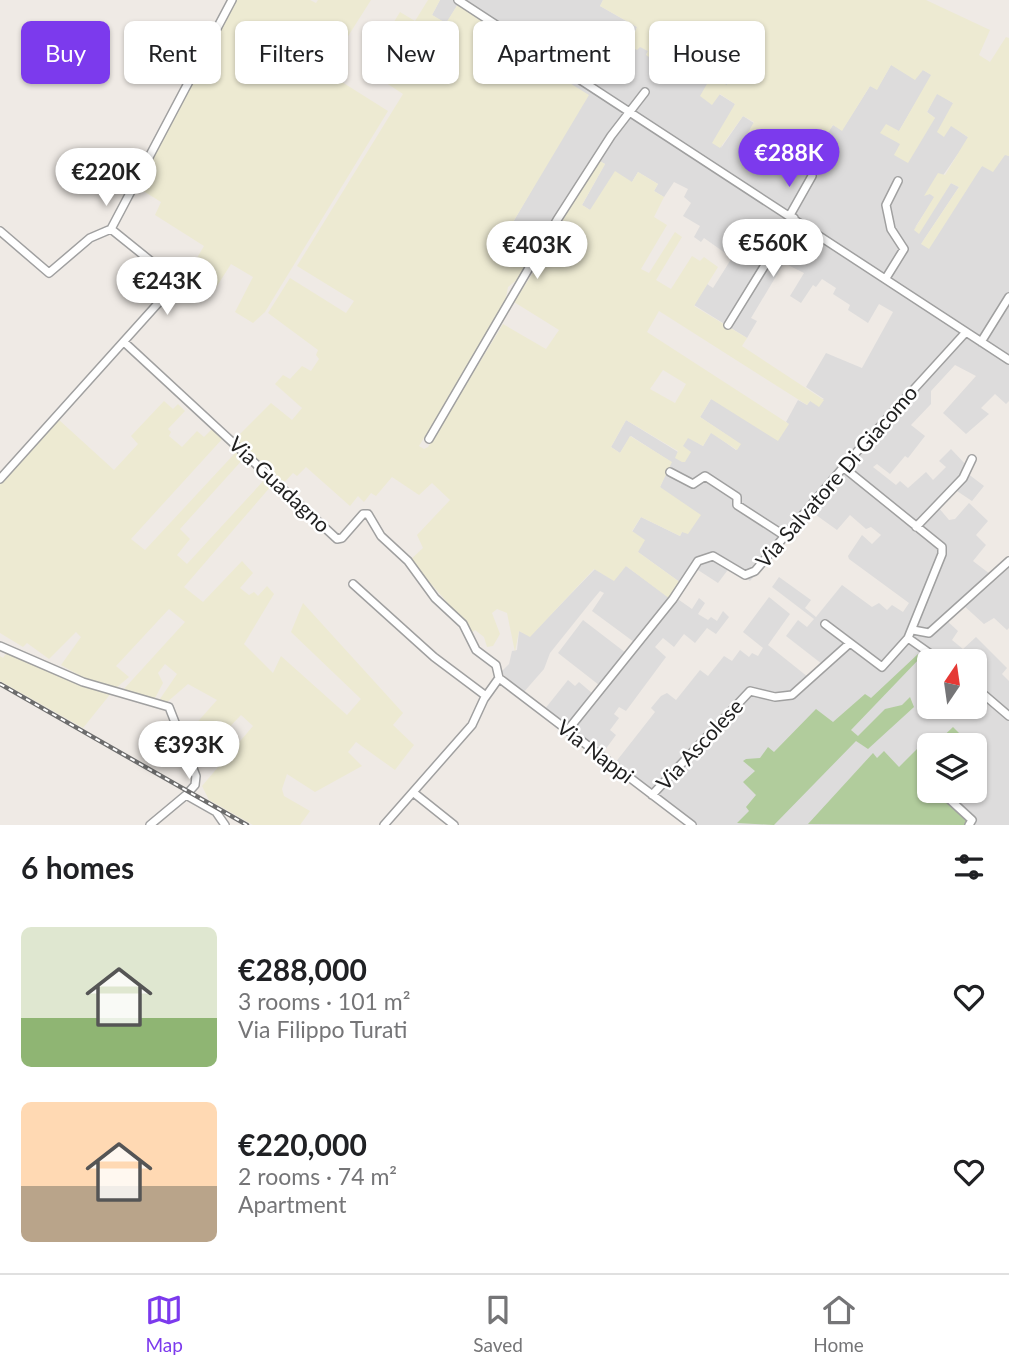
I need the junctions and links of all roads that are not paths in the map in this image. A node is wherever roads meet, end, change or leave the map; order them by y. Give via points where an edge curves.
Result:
1 (232, 0) edge
2 (458, 0) edge
3 (645, 92) dead end
4 (631, 112) junction
5 (812, 176) dead end
6 (898, 181) dead end
7 (792, 217) junction
8 (111, 229) junction
9 (0, 231) edge
10 (886, 278) junction
11 (1009, 297) edge
12 (728, 325) dead end
13 (966, 332) junction
14 (124, 342) junction
15 (981, 342) junction
16 (1009, 360) edge
17 (429, 439) dead end
18 (972, 458) dead end
19 (844, 467) junction
20 (670, 472) dead end
21 (0, 479) edge
22 (916, 527) junction
23 (785, 536) junction
24 (1009, 561) edge
25 (353, 584) dead end
26 (825, 624) dead end
27 (914, 630) junction
28 (908, 638) junction
29 (850, 643) junction
30 (0, 646) edge
31 (924, 649) edge
32 (499, 678) junction
33 (486, 696) junction
34 (987, 697) edge
35 (1009, 716) edge
36 (567, 731) junction
37 (414, 793) junction
38 (186, 795) junction
39 (652, 795) junction
40 (954, 803) edge
41 (390, 818) junction
42 (150, 825) edge
43 (225, 825) edge
44 (384, 825) edge
45 (400, 825) edge
46 (454, 825) edge
47 (692, 825) edge
48 (969, 825) edge

1 - 8 street
2 - 4 street
3 - 4 street
4 - 7 street
4 - 17 street via 557,220
5 - 7 street
6 - 10 street via 886,205 891,229 904,249
7 - 10 street
7 - 12 street
8 - 9 street via 90,238 48,273
8 - 14 street via 173,279 156,309
10 - 13 street
11 - 15 street
13 - 15 street
13 - 19 street, Via Salvatore Di Giacomo
14 - 21 street
14 - 32 street, Via Guadagno via 337,539 368,514 381,536 463,624 476,650 496,664
15 - 16 street
18 - 22 street via 963,478
19 - 22 street
19 - 23 street, Via Salvatore Di Giacomo
20 - 23 street via 693,484 705,476 737,498 737,505
22 - 27 street via 943,550
23 - 36 street, Via Salvatore Di Giacomo via 748,575 713,556 698,561
24 - 27 street via 929,633
25 - 33 street via 434,657
26 - 29 street
27 - 28 street
28 - 29 street via 882,667
28 - 31 street
29 - 39 street, Via Ascolese via 792,695 775,697 750,691
30 - 38 street via 83,682 169,707 196,776
32 - 33 street
32 - 36 street, Via Nappi
33 - 37 street via 472,725
34 - 35 street
36 - 39 street, Via Nappi
37 - 41 street
37 - 46 street
38 - 42 street
38 - 43 street via 216,812
39 - 47 street, Via Nappi
40 - 48 street via 972,820
41 - 44 street
41 - 45 street

